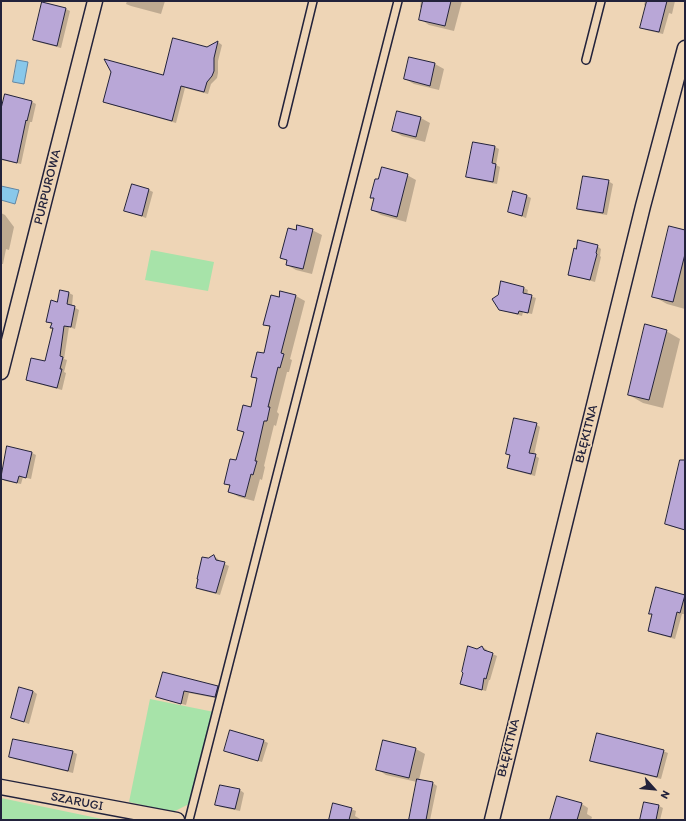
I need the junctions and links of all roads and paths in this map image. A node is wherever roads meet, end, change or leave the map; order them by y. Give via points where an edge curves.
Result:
1 (95, 1) edge
2 (313, 1) edge
3 (398, 1) edge
4 (601, 1) edge
5 (685, 48) edge
6 (586, 60) dead end
7 (283, 124) dead end
8 (1, 372) edge
9 (1, 787) edge
10 (177, 820) edge
11 (190, 820) edge
12 (492, 820) edge

1 - 8 street, PURPUROWA
2 - 7 lane
3 - 11 lane
4 - 6 lane
5 - 12 street, BŁĘKITNA
9 - 10 street, SZARUGI via 123,813

